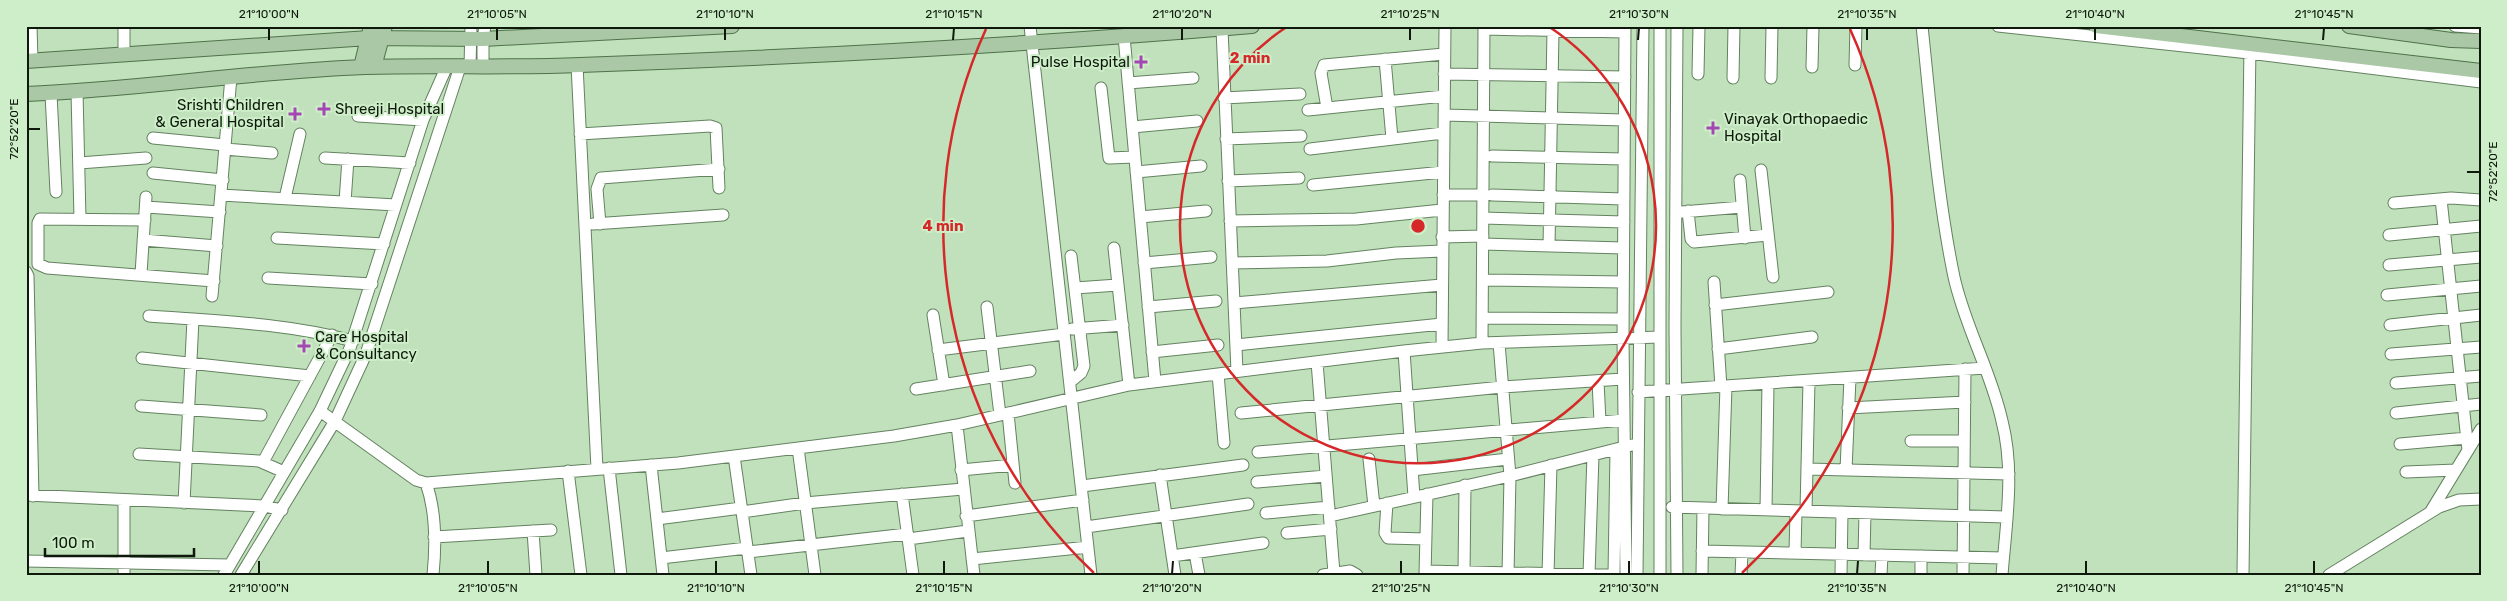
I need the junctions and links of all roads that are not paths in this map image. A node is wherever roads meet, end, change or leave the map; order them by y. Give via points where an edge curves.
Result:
1 (31, 26) edge
2 (124, 26) edge
3 (397, 26) edge
4 (732, 26) edge
5 (1030, 26) edge
6 (1252, 26) edge
7 (1444, 26) edge
8 (1643, 26) edge
9 (1660, 26) edge
10 (1677, 26) edge
11 (1699, 26) edge
12 (1734, 26) edge
13 (1772, 26) edge
14 (1813, 26) edge
15 (1856, 26) edge
16 (1922, 26) edge
17 (1998, 26) edge
18 (2096, 26) edge
19 (2349, 26) edge
20 (2455, 26) edge
21 (675, 28) edge
22 (1484, 28) edge
23 (2481, 28) edge
24 (1222, 29) junction
25 (1625, 29) edge
26 (1553, 31) junction
27 (377, 32) edge
28 (477, 32) edge
29 (1124, 36) junction
30 (416, 37) junction
31 (2481, 41) edge
32 (1031, 42) junction
33 (2250, 49) junction
34 (124, 54) junction
35 (1444, 54) junction
36 (29, 60) edge
37 (1385, 60) junction
38 (577, 65) junction
39 (1855, 65) dead end
40 (368, 67) junction
41 (465, 67) junction
42 (1812, 67) dead end
43 (2481, 71) edge
44 (1444, 74) junction
45 (1698, 74) dead end
46 (1484, 75) junction
47 (231, 77) junction
48 (1552, 77) junction
49 (1625, 77) junction
50 (1193, 78) dead end
51 (1733, 78) dead end
52 (1771, 78) dead end
53 (2481, 82) edge
54 (1128, 83) junction
55 (1101, 88) dead end
56 (77, 92) junction
57 (26, 94) edge
58 (51, 94) junction
59 (1300, 94) dead end
60 (1444, 96) junction
61 (1224, 98) junction
62 (1389, 102) junction
63 (1327, 108) junction
64 (1308, 110) dead end
65 (1444, 115) junction
66 (358, 116) dead end
67 (1483, 117) junction
68 (1551, 118) junction
69 (423, 120) junction
70 (1624, 120) junction
71 (1197, 121) dead end
72 (1132, 127) junction
73 (1443, 133) junction
74 (300, 134) dead end
75 (580, 134) junction
76 (1301, 136) dead end
77 (153, 138) dead end
78 (1226, 139) junction
79 (1392, 139) junction
80 (225, 147) junction
81 (1310, 149) dead end
82 (272, 153) dead end
83 (1492, 156) dead end
84 (1135, 157) junction
85 (146, 158) dead end
86 (325, 158) dead end
87 (1550, 158) junction
88 (348, 159) junction
89 (1624, 159) junction
90 (79, 162) junction
91 (410, 163) junction
92 (1201, 166) dead end
93 (719, 169) junction
94 (1760, 170) dead end
95 (1136, 172) junction
96 (1443, 172) junction
97 (153, 173) dead end
98 (1299, 178) dead end
99 (222, 180) junction
100 (1740, 180) dead end
101 (1228, 181) junction
102 (1313, 185) dead end
103 (719, 188) dead end
104 (56, 192) dead end
105 (221, 195) junction
106 (1442, 195) junction
107 (1488, 195) junction
108 (1550, 197) junction
109 (285, 198) junction
110 (1624, 199) junction
111 (2441, 199) junction
112 (2481, 200) edge
113 (345, 202) junction
114 (2394, 203) dead end
115 (396, 205) junction
116 (1742, 207) junction
117 (1442, 210) junction
118 (1206, 211) dead end
119 (1688, 211) junction
120 (220, 212) junction
121 (1676, 213) junction
122 (1661, 214) junction
123 (723, 215) dead end
124 (1140, 217) junction
125 (1483, 218) junction
126 (80, 219) junction
127 (145, 220) junction
128 (1549, 220) junction
129 (1230, 221) junction
130 (1624, 222) junction
131 (600, 224) junction
132 (584, 225) junction
133 (2481, 226) edge
134 (2444, 230) junction
135 (1768, 235) junction
136 (2390, 235) dead end
137 (1442, 237) junction
138 (277, 238) dead end
139 (1745, 238) junction
140 (143, 240) junction
141 (1483, 240) junction
142 (384, 244) junction
143 (217, 246) junction
144 (1549, 246) junction
145 (1114, 248) dead end
146 (1623, 248) junction
147 (1442, 251) junction
148 (1071, 256) dead end
149 (1211, 257) dead end
150 (2481, 257) edge
151 (2447, 259) junction
152 (1232, 262) junction
153 (1144, 263) junction
154 (2389, 265) dead end
155 (26, 272) edge
156 (141, 274) junction
157 (1773, 277) dead end
158 (268, 278) dead end
159 (1483, 280) junction
160 (214, 281) junction
161 (1623, 282) junction
162 (1714, 282) dead end
163 (372, 284) junction
164 (1118, 285) junction
165 (1442, 285) junction
166 (2481, 286) edge
167 (1075, 288) junction
168 (2450, 288) junction
169 (1828, 292) dead end
170 (2387, 295) dead end
171 (212, 296) dead end
172 (1216, 301) dead end
173 (1234, 303) junction
174 (1716, 305) junction
175 (987, 307) dead end
176 (1148, 307) junction
177 (934, 315) dead end
178 (2481, 315) edge
179 (149, 316) dead end
180 (2454, 317) junction
181 (1482, 318) junction
182 (192, 319) junction
183 (1623, 319) junction
184 (1442, 324) junction
185 (1123, 325) junction
186 (2390, 325) dead end
187 (1079, 328) junction
188 (1064, 332) junction
189 (332, 335) junction
190 (1660, 337) junction
191 (1812, 337) dead end
192 (1623, 339) junction
193 (1638, 339) junction
194 (353, 341) junction
195 (1482, 343) junction
196 (1499, 343) junction
197 (991, 344) junction
198 (1218, 345) dead end
199 (1236, 345) junction
200 (1442, 347) junction
201 (2481, 347) edge
202 (1718, 348) junction
203 (2457, 348) junction
204 (938, 350) junction
205 (1404, 351) junction
206 (1152, 352) junction
207 (2391, 354) dead end
208 (142, 358) dead end
209 (190, 362) junction
210 (1317, 362) junction
211 (1985, 368) junction
212 (1965, 369) junction
213 (1030, 371) dead end
214 (1237, 371) junction
215 (1218, 374) junction
216 (310, 376) junction
217 (995, 376) junction
218 (2481, 376) edge
219 (1850, 378) junction
220 (2460, 378) junction
221 (1623, 379) junction
222 (1155, 381) junction
223 (1598, 381) junction
224 (1809, 381) junction
225 (1070, 382) junction
226 (2396, 383) dead end
227 (1768, 384) junction
228 (28, 385) edge
229 (944, 385) junction
230 (1129, 385) junction
231 (1723, 386) junction
232 (1502, 388) junction
233 (916, 389) dead end
234 (1660, 390) junction
235 (1676, 390) junction
236 (1638, 392) junction
237 (1071, 397) junction
238 (1407, 397) junction
239 (1965, 402) junction
240 (1320, 404) junction
241 (2481, 404) edge
242 (141, 406) dead end
243 (2463, 406) junction
244 (1848, 408) junction
245 (188, 409) junction
246 (320, 411) junction
247 (1241, 412) dead end
248 (2396, 413) dead end
249 (261, 414) dead end
250 (1004, 414) junction
251 (1624, 420) junction
252 (335, 421) junction
253 (1600, 422) junction
254 (957, 425) junction
255 (2481, 429) edge
256 (1506, 430) junction
257 (2467, 438) junction
258 (1410, 439) junction
259 (1911, 441) dead end
260 (1964, 441) junction
261 (1224, 443) dead end
262 (1638, 443) junction
263 (2400, 444) dead end
264 (798, 448) junction
265 (1324, 448) junction
266 (1621, 448) junction
267 (2468, 450) junction
268 (1258, 452) dead end
269 (139, 454) dead end
270 (1593, 455) junction
271 (186, 456) junction
272 (734, 456) junction
273 (1508, 459) junction
274 (1369, 460) dead end
275 (263, 462) junction
276 (651, 465) junction
277 (1013, 465) junction
278 (1242, 465) dead end
279 (1551, 465) junction
280 (609, 468) junction
281 (597, 469) junction
282 (1807, 469) junction
283 (961, 470) junction
284 (1412, 470) junction
285 (1846, 470) junction
286 (2456, 470) junction
287 (568, 471) junction
288 (284, 472) junction
289 (2406, 472) dead end
290 (1964, 473) junction
291 (2008, 474) junction
292 (1160, 475) junction
293 (1326, 476) junction
294 (1510, 476) junction
295 (1257, 482) dead end
296 (426, 483) junction
297 (1015, 483) dead end
298 (1465, 485) junction
299 (1082, 486) junction
300 (963, 489) junction
301 (902, 494) junction
302 (1428, 494) junction
303 (29, 495) edge
304 (1414, 497) junction
305 (2481, 499) edge
306 (124, 500) junction
307 (1083, 500) junction
308 (184, 503) junction
309 (805, 503) junction
310 (1386, 503) junction
311 (1248, 504) dead end
312 (264, 506) junction
313 (1374, 506) junction
314 (1660, 507) junction
315 (1678, 507) junction
316 (1702, 508) junction
317 (1722, 509) junction
318 (282, 510) junction
319 (742, 510) junction
320 (1766, 510) junction
321 (1801, 511) junction
322 (1329, 512) junction
323 (1842, 512) junction
324 (1266, 513) dead end
325 (1865, 513) junction
326 (2429, 513) junction
327 (966, 516) junction
328 (1166, 516) junction
329 (1964, 516) junction
330 (2006, 517) junction
331 (657, 519) junction
332 (1086, 527) junction
333 (1331, 529) junction
334 (551, 530) dead end
335 (533, 531) junction
336 (968, 531) junction
337 (1287, 533) dead end
338 (434, 537) junction
339 (908, 537) junction
340 (1426, 539) junction
341 (1263, 543) dead end
342 (811, 546) junction
343 (1088, 547) junction
344 (748, 550) junction
345 (1702, 551) junction
346 (1742, 552) junction
347 (1195, 553) junction
348 (1795, 553) junction
349 (1841, 554) junction
350 (1864, 555) junction
351 (1882, 555) junction
352 (1172, 556) junction
353 (1921, 556) junction
354 (1963, 557) junction
355 (661, 558) junction
356 (2003, 558) junction
357 (972, 559) junction
358 (26, 561) edge
359 (124, 562) junction
360 (227, 570) edge
361 (1425, 573) edge
362 (1464, 573) edge
363 (1329, 574) edge
364 (1508, 574) edge
365 (1548, 574) edge
366 (124, 575) edge
367 (241, 575) edge
368 (433, 575) edge
369 (536, 575) edge
370 (581, 575) edge
371 (621, 575) edge
372 (662, 575) edge
373 (751, 575) edge
374 (814, 575) edge
375 (912, 575) edge
376 (974, 575) edge
377 (1091, 575) edge
378 (1175, 575) edge
379 (1199, 575) edge
380 (1357, 575) edge
381 (1589, 575) edge
382 (1613, 575) edge
383 (1626, 575) edge
384 (1637, 575) edge
385 (1660, 575) edge
386 (1678, 575) edge
387 (1702, 575) edge
388 (1741, 575) edge
389 (1841, 575) edge
390 (1882, 575) edge
391 (1921, 575) edge
392 (1963, 575) edge
393 (2002, 575) edge
394 (2242, 575) edge
395 (2329, 575) edge

1 - 36 street
2 - 34 street
3 - 30 main road
4 - 21 main road
5 - 32 street
6 - 24 main road
7 - 35 street
8 - 193 street
9 - 122 street
10 - 121 street
11 - 45 street
12 - 51 street
13 - 52 street
14 - 42 street
15 - 39 street
16 - 211 street via 1944,216 1955,278
17 - 33 street
18 - 33 main road
19 - 31 main road
20 - 23 street
21 - 28 main road
22 - 26 street
22 - 46 street
24 - 29 main road
24 - 61 street
25 - 26 street
25 - 49 street
26 - 48 street
27 - 30 main road
27 - 34 main road
27 - 40 main road
28 - 30 main road
28 - 41 street
29 - 32 main road
29 - 54 street
32 - 38 main road via 896,52
32 - 188 street
33 - 43 main road
33 - 53 street
33 - 394 street
34 - 36 main road
35 - 37 street
35 - 44 street
37 - 62 street
37 - 63 street via 1324,65 1321,68
38 - 41 main road
38 - 75 street
40 - 41 main road
40 - 47 main road
41 - 69 street
41 - 252 street via 366,354
44 - 46 street
44 - 60 street
46 - 48 street
46 - 67 street
47 - 56 main road
47 - 80 street
48 - 49 street
48 - 68 street
49 - 70 street
50 - 54 street
54 - 72 street
55 - 84 street via 1109,158
56 - 58 main road
56 - 90 street
57 - 58 main road
58 - 104 street
59 - 61 street
60 - 62 street
60 - 65 street
61 - 78 street
62 - 63 street
62 - 79 street
63 - 64 street
65 - 67 street
65 - 73 street
66 - 69 street
67 - 68 street
67 - 107 street
68 - 70 street
68 - 87 street
69 - 91 street
70 - 89 street
71 - 72 street
72 - 84 street
73 - 79 street
73 - 96 street
74 - 109 street
75 - 93 street via 710,126 718,133
75 - 132 street
76 - 78 street
77 - 80 street
78 - 101 street
79 - 81 street
80 - 82 street
80 - 99 street
83 - 87 street
84 - 95 street
85 - 90 street
86 - 88 street
87 - 89 street
87 - 108 street
88 - 91 street
88 - 113 street
89 - 110 street
90 - 126 street
91 - 115 street
92 - 95 street
93 - 103 street
93 - 131 street via 600,178 597,189
94 - 135 street
95 - 124 street
96 - 102 street
96 - 106 street
97 - 99 street
98 - 101 street
99 - 105 street
100 - 116 street
101 - 129 street
105 - 109 street
105 - 120 street
106 - 107 street
106 - 117 street
107 - 108 street
107 - 125 street
108 - 110 street
108 - 128 street
109 - 113 street
110 - 130 street
111 - 112 street
111 - 114 street
111 - 134 street
113 - 115 street
115 - 142 street
116 - 119 street
116 - 139 street
117 - 129 street via 1356,219
117 - 137 street
118 - 124 street
119 - 121 street
119 - 139 street via 1694,242
120 - 127 street via 146,202
120 - 143 street
121 - 122 street
121 - 235 street
122 - 190 street
123 - 131 street
124 - 153 street
125 - 128 street
125 - 141 street
126 - 127 street
126 - 156 street via 38,221 37,260 40,266
127 - 140 street
128 - 130 street
128 - 144 street
129 - 152 street
130 - 146 street
131 - 132 street
132 - 281 street
133 - 134 street
134 - 136 street
134 - 151 street
135 - 139 street
135 - 157 street
137 - 141 street
137 - 147 street
138 - 142 street
140 - 143 street
140 - 156 street
141 - 144 street
141 - 159 street
142 - 163 street
143 - 160 street
144 - 146 street
145 - 164 street
146 - 161 street
147 - 152 street via 1328,261
147 - 165 street
148 - 167 street
149 - 153 street
150 - 151 street
151 - 154 street
151 - 168 street
152 - 173 street
153 - 176 street
155 - 228 street
156 - 160 street
158 - 163 street
159 - 161 street
159 - 181 street
160 - 171 street
161 - 183 street
162 - 174 street
163 - 194 street
164 - 167 street
164 - 185 street
165 - 173 street
165 - 184 street
166 - 168 street
167 - 187 street
168 - 170 street
168 - 180 street
169 - 174 street
172 - 176 street
173 - 199 street
174 - 202 street
175 - 197 street
176 - 206 street
177 - 204 street
178 - 180 street
179 - 182 street
180 - 186 street
180 - 203 street
181 - 183 street
181 - 195 street
182 - 189 street via 255,323
182 - 209 street
183 - 192 street
184 - 199 street
184 - 200 street
185 - 187 street
185 - 230 street
187 - 188 street
187 - 225 street via 1084,366 1081,374
188 - 197 street
188 - 225 street
189 - 194 street
189 - 216 street
190 - 193 street
190 - 234 street
191 - 202 street
192 - 193 street
192 - 196 street
192 - 221 street
193 - 236 street
194 - 246 street
195 - 196 street
195 - 200 street
196 - 232 street
197 - 204 street
197 - 217 street
198 - 206 street
199 - 214 street
200 - 205 street
201 - 203 street
202 - 231 street
203 - 207 street
203 - 220 street
204 - 229 street
205 - 210 street
205 - 238 street
206 - 222 street
208 - 209 street
209 - 216 street
209 - 245 street
210 - 214 street
210 - 240 street
211 - 212 street
211 - 291 street via 2003,421
212 - 219 street
212 - 239 street
213 - 217 street
214 - 215 street
215 - 222 street
215 - 261 street
216 - 275 street
217 - 229 street
217 - 250 street
218 - 220 street
219 - 224 street
219 - 244 street
220 - 226 street
220 - 243 street
221 - 223 street
221 - 251 street
222 - 230 street
223 - 232 street
223 - 253 street
224 - 227 street
224 - 282 street
225 - 237 street
227 - 231 street
227 - 320 street
228 - 303 street
229 - 233 street
230 - 237 street
231 - 235 street
231 - 317 street
232 - 238 street
232 - 256 street
234 - 235 street
234 - 236 street
234 - 314 street
235 - 315 street
236 - 262 street
237 - 250 street
237 - 299 street
238 - 240 street
238 - 258 street
239 - 244 street
239 - 260 street
240 - 247 street
240 - 265 street
241 - 243 street
242 - 245 street
243 - 248 street
243 - 257 street
244 - 285 street
245 - 249 street
245 - 271 street
246 - 252 street
246 - 288 street
250 - 254 street
250 - 277 street
251 - 253 street
251 - 266 street
252 - 296 street via 416,480
252 - 318 street
253 - 256 street
254 - 264 street
254 - 283 street
255 - 267 street
256 - 258 street
256 - 273 street
257 - 263 street
257 - 267 street
258 - 265 street
258 - 284 street
259 - 260 street
260 - 290 street
262 - 266 street
262 - 384 street
264 - 272 street
264 - 309 street
265 - 268 street
265 - 293 street
266 - 270 street
266 - 382 street
266 - 383 street
267 - 286 street
269 - 271 street
270 - 279 street
270 - 381 street
271 - 275 street
271 - 308 street
272 - 276 street
272 - 319 street
273 - 284 street
273 - 294 street
274 - 313 street
275 - 288 street
276 - 280 street
276 - 331 street
277 - 283 street
277 - 297 street
278 - 292 street
279 - 294 street
279 - 365 street
280 - 281 street
280 - 371 street
281 - 287 street
282 - 285 street
282 - 321 street
283 - 300 street
284 - 304 street
285 - 290 street
286 - 289 street
286 - 326 street
287 - 296 street
287 - 370 street
288 - 312 street
290 - 291 street
290 - 329 street
291 - 330 street
292 - 299 street
292 - 328 street
293 - 295 street
293 - 322 street
294 - 298 street
294 - 364 street
296 - 338 street
298 - 302 street
298 - 362 street
299 - 307 street
300 - 301 street
300 - 327 street
301 - 309 street
301 - 339 street
302 - 304 street
302 - 340 street
303 - 306 street
304 - 310 street
305 - 326 street via 2449,502
306 - 308 street
306 - 359 street
307 - 327 street
307 - 332 street
308 - 312 street
309 - 319 street
309 - 342 street
310 - 313 street
310 - 340 street via 1385,533 1388,538
311 - 328 street
312 - 318 street
312 - 360 street
313 - 322 street
314 - 315 street
314 - 385 street
315 - 316 street
315 - 386 street
316 - 317 street
316 - 345 street
317 - 320 street
318 - 367 street
319 - 331 street
319 - 344 street
320 - 321 street
321 - 323 street
321 - 348 street
322 - 324 street
322 - 333 street
323 - 325 street
323 - 349 street
325 - 329 street
325 - 350 street
326 - 395 street
327 - 336 street
328 - 332 street
328 - 352 street
329 - 330 street
329 - 354 street
330 - 356 street
331 - 355 street
332 - 343 street
333 - 337 street
333 - 363 street
334 - 335 street
335 - 338 street
335 - 369 street
336 - 339 street
336 - 357 street
338 - 368 street
339 - 342 street
339 - 375 street
340 - 361 street
341 - 347 street
342 - 344 street
342 - 374 street
343 - 357 street
343 - 377 street
344 - 355 street
344 - 373 street
345 - 346 street
345 - 387 street
346 - 348 street
346 - 388 street
347 - 352 street
347 - 379 street
348 - 349 street
349 - 350 street
349 - 389 street
350 - 351 street
351 - 353 street
351 - 390 street
352 - 378 street
353 - 354 street
353 - 391 street
354 - 356 street
354 - 392 street
355 - 372 street
356 - 393 street
357 - 376 street
358 - 359 street
359 - 360 street
359 - 366 street
361 - 362 street
362 - 364 street
363 - 380 street via 1350,571
364 - 365 street
365 - 381 street
381 - 382 street

